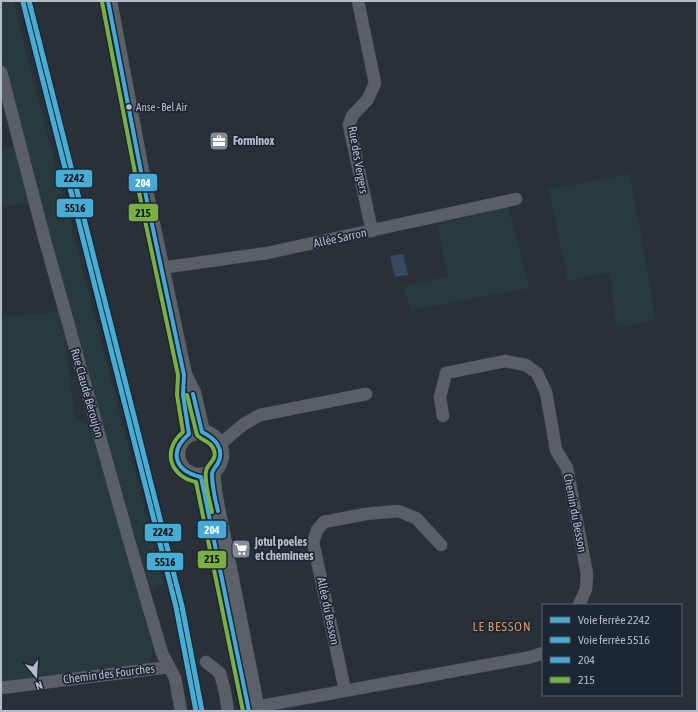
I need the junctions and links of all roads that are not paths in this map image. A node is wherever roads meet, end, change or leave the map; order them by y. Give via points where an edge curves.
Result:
1 (358, 1) edge
2 (109, 3) edge
3 (1, 72) edge
4 (516, 199) dead end
5 (372, 231) junction
6 (162, 268) junction
7 (366, 394) dead end
8 (443, 416) dead end
9 (195, 433) junction
10 (219, 445) junction
11 (206, 474) junction
12 (441, 545) dead end
13 (579, 604) edge
14 (542, 654) edge
15 (206, 662) dead end
16 (169, 667) junction
17 (1, 688) edge
18 (345, 690) junction
19 (254, 710) edge
20 (180, 711) edge
21 (228, 711) edge

1 - 5 street, Rue des Vergers via 375,83 368,99 352,116 349,125
2 - 6 main road
3 - 16 street, Rue Claude Béroujon via 128,537 162,653
4 - 5 street, Allée Sarron
5 - 6 street, Allée Sarron via 267,254
6 - 9 main road via 184,375 183,395
7 - 10 street via 260,415 244,424
8 - 13 street, Chemin du Besson via 440,398 446,373 504,361 526,365 536,373 546,392 556,450 567,468 587,574 586,589
9 - 10 main road via 209,434
9 - 11 main road via 182,438 176,453 177,460 186,473 193,476
10 - 11 main road via 221,452 217,467
11 - 19 main road
12 - 18 street, Allée du Besson via 416,518 398,511 324,522 317,530 313,542
14 - 18 street
15 - 21 street via 220,673
16 - 17 street, Chemin des Fourches
16 - 20 street, Rue Claude Béroujon via 175,678
18 - 19 street

